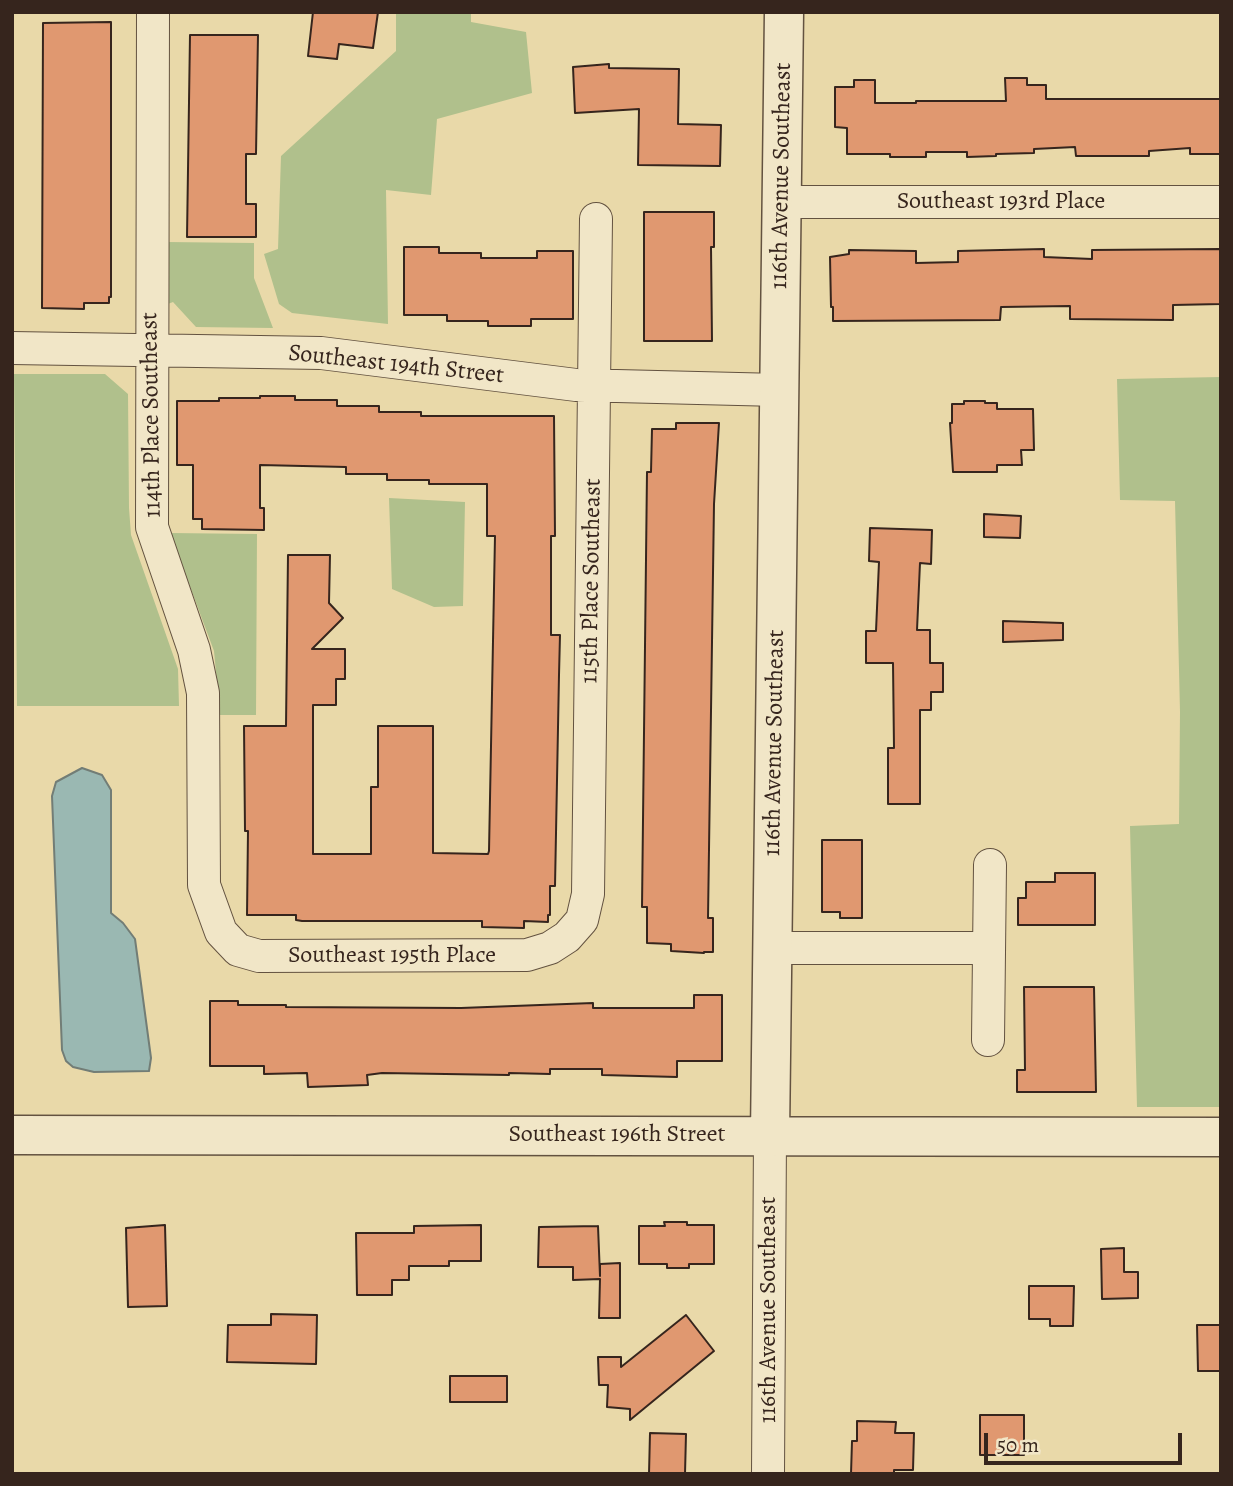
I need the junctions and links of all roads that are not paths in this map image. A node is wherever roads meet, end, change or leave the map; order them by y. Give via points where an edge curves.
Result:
1 (153, 12) edge
2 (784, 12) edge
3 (1221, 201) edge
4 (781, 202) junction
5 (596, 219) dead end
6 (12, 348) edge
7 (151, 350) junction
8 (595, 386) junction
9 (779, 390) junction
10 (990, 865) dead end
11 (220, 932) joint
12 (567, 937) joint
13 (772, 948) junction
14 (988, 948) junction
15 (988, 1040) dead end
16 (12, 1135) edge
17 (770, 1135) junction
18 (1221, 1137) edge
19 (768, 1474) edge

1 - 7 street, 114th Place Southeast
2 - 4 street, 116th Avenue Southeast
3 - 4 street, Southeast 193rd Place
4 - 9 street, 116th Avenue Southeast
5 - 8 street, 115th Place Southeast
6 - 7 street, Southeast 194th Street
7 - 8 street, Southeast 194th Street via 321,353
7 - 11 street, 114th Place Southeast via 152,527 194,650 203,693 204,885
8 - 9 street, Southeast 194th Street
8 - 12 street, 115th Place Southeast via 588,894 582,920
9 - 13 street, 116th Avenue Southeast
10 - 14 street
11 - 12 street, Southeast 195th Place via 238,950 259,956 527,955
13 - 14 street
13 - 17 street, 116th Avenue Southeast
14 - 15 street
16 - 17 street, Southeast 196th Street
17 - 18 street, Southeast 196th Street
17 - 19 street, 116th Avenue Southeast

